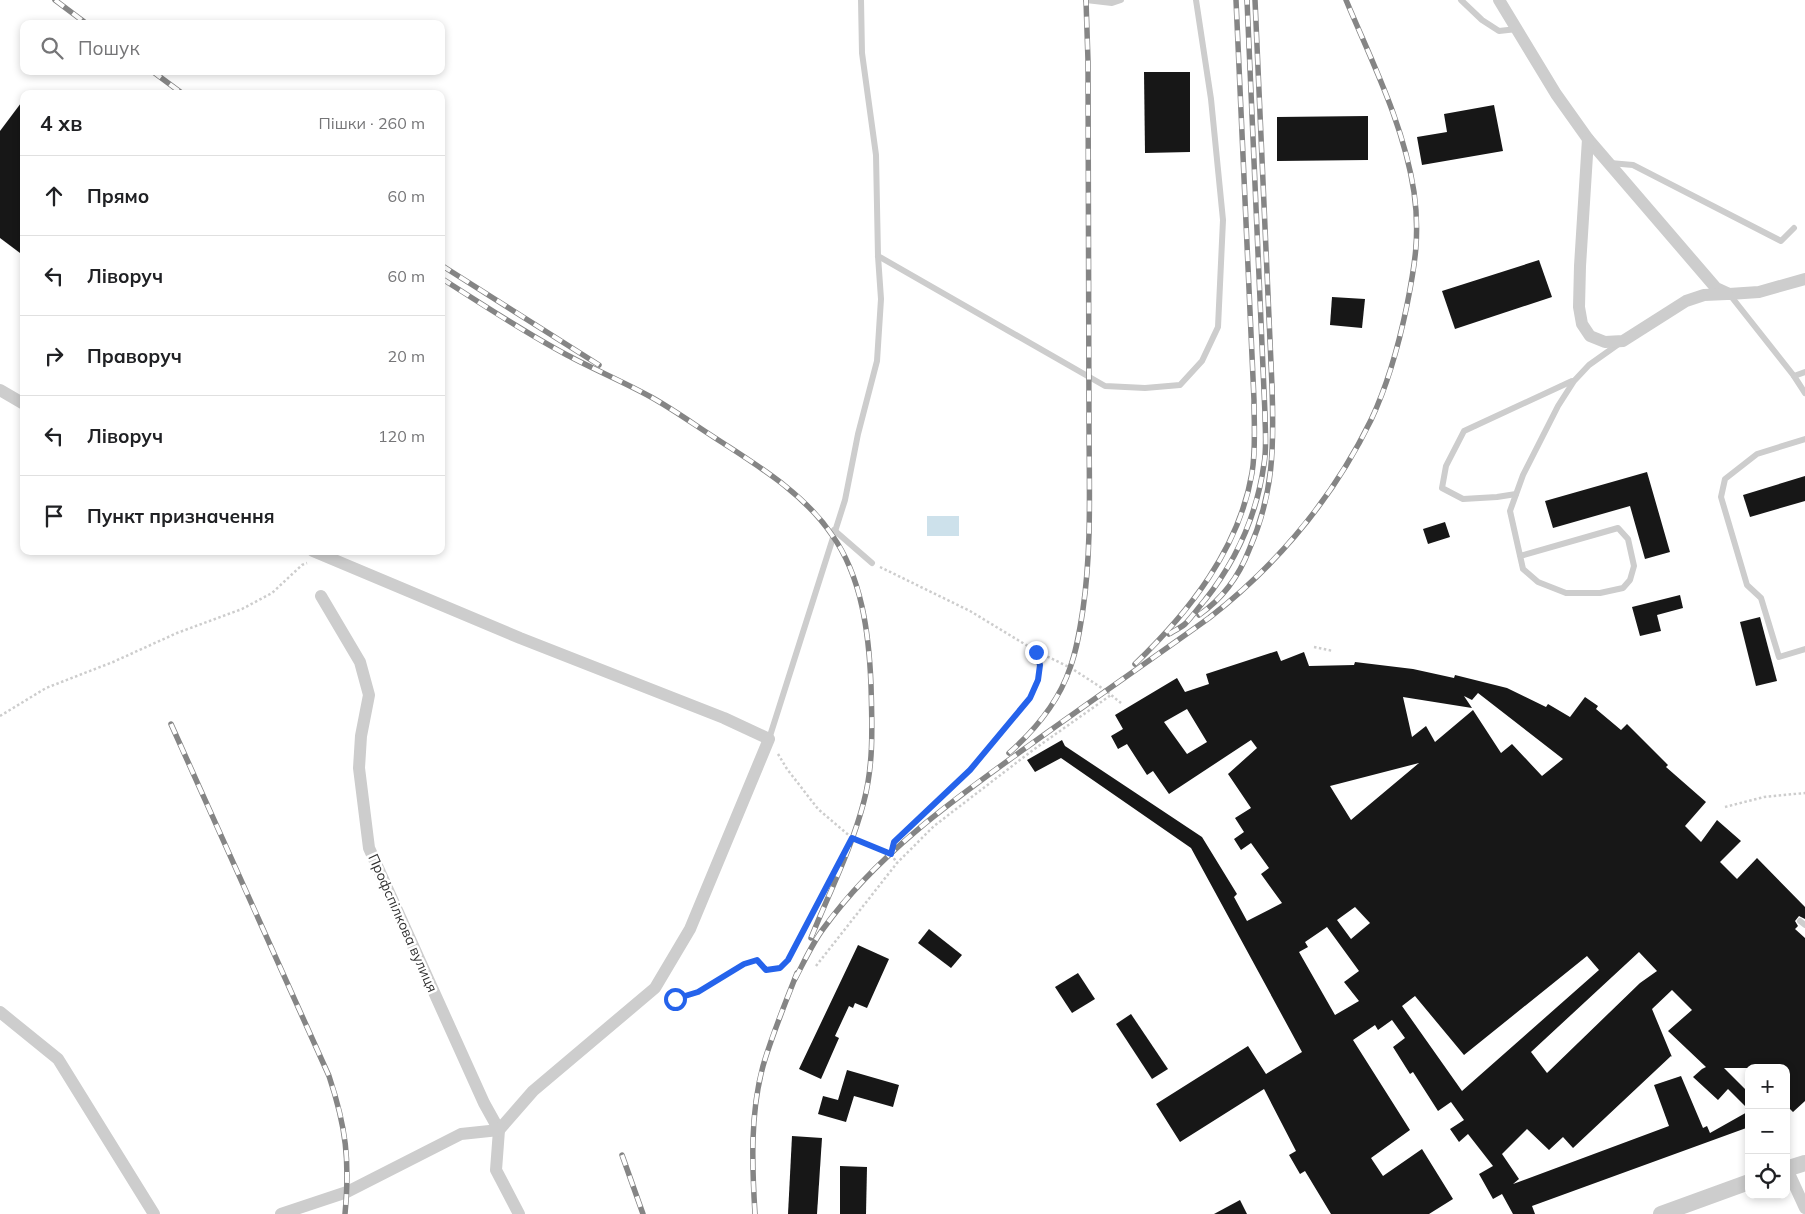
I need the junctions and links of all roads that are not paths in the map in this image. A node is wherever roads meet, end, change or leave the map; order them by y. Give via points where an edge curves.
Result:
1 (861, 0) edge
2 (1086, 0) edge
3 (1121, 0) edge
4 (1196, 0) edge
5 (1461, 0) edge
6 (1499, 0) edge
7 (1517, 29) junction
8 (1588, 139) junction
9 (1609, 163) junction
10 (1794, 228) dead end
11 (878, 256) junction
12 (1805, 279) edge
13 (1730, 294) junction
14 (1623, 341) junction
15 (1805, 372) edge
16 (1794, 376) junction
17 (1574, 381) junction
18 (0, 390) edge
19 (1805, 393) edge
20 (20, 402) edge
21 (1805, 439) edge
22 (1516, 494) junction
23 (834, 530) junction
24 (321, 555) edge
25 (1520, 556) junction
26 (872, 563) road end
27 (321, 596) dead end
28 (1805, 649) edge
29 (768, 739) junction
30 (0, 1012) edge
31 (499, 1130) junction
32 (1805, 1163) edge
33 (1790, 1168) edge
34 (1790, 1177) edge
35 (1745, 1183) edge
36 (1805, 1208) edge
37 (154, 1214) edge
38 (281, 1214) edge
39 (519, 1214) edge
40 (1661, 1214) edge

1 - 11 lane via 862,53 876,155
2 - 3 lane
4 - 11 lane via 1211,99 1223,220 1218,327 1202,361 1180,385 1145,388 1104,386
5 - 7 lane via 1499,31
6 - 7 street
7 - 8 street
8 - 9 street
8 - 14 street via 1580,266 1582,324 1590,336 1605,342
9 - 10 lane via 1633,165 1781,241
9 - 13 street via 1703,275 1716,288
11 - 23 lane via 881,300 877,361
12 - 13 street via 1759,292
13 - 14 street via 1704,295 1686,301
13 - 16 lane
14 - 17 lane via 1589,365
15 - 16 lane
16 - 19 lane
17 - 22 lane via 1554,414
17 - 22 lane via 1464,431 1446,466 1442,488 1463,499
18 - 20 street
21 - 28 lane via 1757,454 1725,479 1720,497 1748,585 1761,598 1779,657
22 - 25 lane via 1510,511
23 - 26 lane
23 - 29 lane
24 - 29 street via 724,718
25 - 25 lane via 1523,569 1538,582 1566,594 1600,594 1623,588 1630,580 1634,566 1628,539 1618,528
27 - 31 street, Профспілкова вулиця via 360,662 369,695 360,736 359,768 369,848
29 - 31 street via 690,929 655,988 533,1091
30 - 37 street via 58,1059
31 - 38 street via 461,1134 347,1192
31 - 39 street via 496,1170
32 - 33 street
34 - 36 street
35 - 40 street

